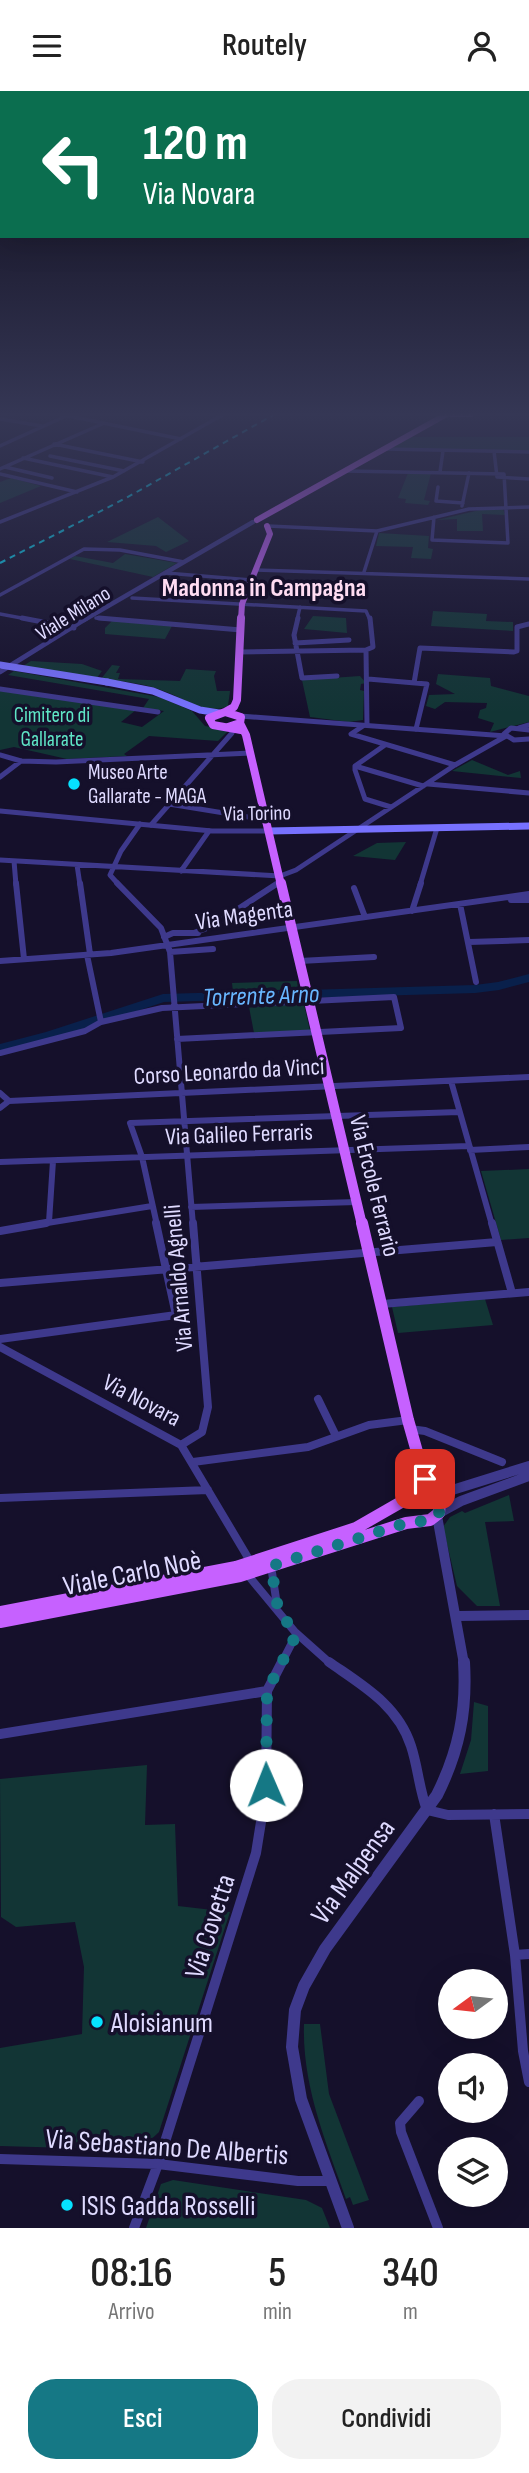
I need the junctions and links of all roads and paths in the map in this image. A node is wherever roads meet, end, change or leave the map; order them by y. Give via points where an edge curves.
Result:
1 (22, 514) edge
2 (279, 514) edge
3 (286, 514) edge
4 (449, 514) edge
5 (508, 514) edge
6 (434, 517) junction
7 (0, 522) edge
8 (267, 526) junction
9 (377, 531) junction
10 (184, 562) junction
11 (256, 570) junction
12 (364, 572) junction
13 (166, 573) junction
14 (197, 576) junction
15 (529, 579) edge
16 (251, 580) junction
17 (0, 596) edge
18 (128, 597) junction
19 (184, 601) junction
20 (242, 604) junction
21 (300, 607) junction
22 (0, 614) edge
23 (96, 618) junction
24 (529, 624) edge
25 (74, 628) junction
26 (240, 630) junction
27 (349, 641) dead end
28 (295, 643) junction
29 (366, 650) junction
30 (297, 651) junction
31 (239, 652) junction
32 (0, 665) edge
33 (0, 674) edge
34 (337, 676) dead end
35 (368, 679) junction
36 (414, 683) junction
37 (0, 689) edge
38 (200, 710) junction
39 (226, 711) junction
40 (158, 712) dead end
41 (209, 720) junction
42 (240, 721) junction
43 (365, 725) junction
44 (529, 728) edge
45 (416, 729) junction
46 (230, 730) junction
47 (426, 730) junction
48 (483, 735) junction
49 (507, 736) junction
50 (529, 739) edge
51 (520, 741) junction
52 (495, 743) junction
53 (385, 745) junction
54 (529, 748) edge
55 (251, 753) junction
56 (0, 755) edge
57 (210, 755) junction
58 (21, 761) junction
59 (455, 765) junction
60 (355, 767) junction
61 (0, 777) edge
62 (425, 785) junction
63 (529, 793) edge
64 (169, 804) junction
65 (391, 807) junction
66 (0, 811) edge
67 (267, 820) junction
68 (139, 824) junction
69 (151, 825) junction
70 (529, 827) edge
71 (358, 829) junction
72 (435, 830) junction
73 (209, 831) junction
74 (269, 831) junction
75 (0, 860) edge
76 (14, 861) junction
77 (78, 865) junction
78 (111, 867) junction
79 (181, 871) junction
80 (280, 878) junction
81 (354, 888) dead end
82 (529, 894) edge
83 (493, 900) junction
84 (529, 900) edge
85 (460, 904) junction
86 (412, 911) junction
87 (365, 917) junction
88 (212, 926) junction
89 (292, 927) junction
90 (194, 933) junction
91 (164, 937) junction
92 (205, 938) junction
93 (529, 940) edge
94 (469, 942) junction
95 (169, 948) junction
96 (213, 949) dead end
97 (89, 954) junction
98 (374, 957) dead end
99 (24, 959) junction
100 (0, 961) edge
101 (300, 961) junction
102 (476, 982) dead end
103 (308, 996) junction
104 (174, 1001) junction
105 (99, 1019) junction
106 (317, 1033) junction
107 (177, 1039) junction
108 (0, 1053) edge
109 (529, 1077) edge
110 (451, 1081) junction
111 (329, 1084) junction
112 (0, 1093) edge
113 (181, 1093) junction
114 (9, 1101) junction
115 (0, 1108) edge
116 (460, 1112) junction
117 (337, 1116) junction
118 (184, 1120) junction
119 (529, 1147) edge
120 (469, 1148) junction
121 (344, 1150) junction
122 (187, 1156) junction
123 (142, 1157) junction
124 (53, 1161) junction
125 (0, 1162) edge
126 (357, 1202) junction
127 (152, 1206) junction
128 (191, 1207) junction
129 (49, 1222) junction
130 (0, 1231) edge
131 (497, 1242) junction
132 (369, 1254) junction
133 (196, 1268) junction
134 (166, 1270) junction
135 (0, 1283) edge
136 (529, 1292) edge
137 (512, 1293) junction
138 (382, 1304) junction
139 (0, 1339) edge
140 (0, 1347) edge
141 (318, 1399) dead end
142 (409, 1424) junction
143 (336, 1436) junction
144 (181, 1445) junction
145 (416, 1451) junction
146 (193, 1462) junction
147 (502, 1462) dead end
148 (529, 1466) edge
149 (529, 1476) edge
150 (208, 1490) junction
151 (431, 1495) junction
152 (0, 1498) edge
153 (404, 1499) junction
154 (438, 1514) junction
155 (419, 1522) junction
156 (441, 1541) junction
157 (271, 1566) junction
158 (248, 1568) junction
159 (278, 1609) junction
160 (0, 1612) edge
161 (529, 1615) edge
162 (459, 1616) junction
163 (0, 1622) edge
164 (296, 1635) junction
165 (267, 1691) junction
166 (0, 1734) edge
167 (427, 1810) junction
168 (494, 1814) junction
169 (529, 1814) edge
170 (529, 1954) edge
171 (515, 1955) junction
172 (529, 2082) edge
173 (419, 2101) dead end
174 (0, 2159) edge
175 (158, 2164) junction
176 (331, 2181) junction
177 (134, 2228) edge
178 (348, 2228) edge
179 (438, 2228) edge

1 - 7 street
2 - 8 main road, Viale Milano
3 - 8 main road, Viale Milano
4 - 6 street
5 - 6 street via 508,543 432,540
6 - 9 street
8 - 9 street
8 - 10 street, Viale Milano via 238,532
8 - 11 main road
9 - 12 street
10 - 13 street, Viale Milano
10 - 17 street via 120,550 85,549
11 - 12 street
11 - 16 main road
12 - 15 street
13 - 14 street
13 - 18 street, Viale Milano
14 - 16 street
14 - 19 street
16 - 20 main road
18 - 19 street
18 - 23 street, Viale Milano
18 - 25 street, Viale Milano
19 - 20 street
20 - 21 street
20 - 26 main road
21 - 28 street
21 - 29 street via 366,611 372,623 373,647
22 - 25 street
23 - 26 street
23 - 33 street, Viale Milano
24 - 36 street via 517,627 514,652 420,648
25 - 33 street, Viale Milano
26 - 31 main road
27 - 28 street
28 - 30 street
29 - 30 street
29 - 35 street
30 - 31 street
30 - 34 street via 302,678
31 - 39 main road via 238,689
32 - 38 main road, bridge via 153,691
35 - 36 street
35 - 43 street
36 - 45 street via 428,686
37 - 40 street
38 - 39 main road
38 - 41 main road
39 - 41 main road
39 - 42 main road
41 - 46 main road
42 - 43 street via 256,717
42 - 46 main road
42 - 55 main road, Via Ercole Ferrario
43 - 45 street
43 - 47 street
43 - 53 street via 351,734
44 - 49 street via 519,727
45 - 47 street
46 - 57 street
47 - 48 street
48 - 49 street
48 - 52 street
49 - 51 street
49 - 52 street
50 - 51 street
51 - 54 street
52 - 59 street
53 - 59 street
53 - 60 street
55 - 57 street
55 - 67 main road, Via Ercole Ferrario
56 - 58 street
57 - 58 street
57 - 64 street
58 - 61 street
59 - 62 street
60 - 62 street
60 - 65 street via 365,799
62 - 63 street
62 - 65 street
64 - 67 street
64 - 69 street
65 - 71 street
66 - 68 street, Via Torino
67 - 74 main road, Via Ercole Ferrario
68 - 69 street, Via Torino
68 - 78 street
69 - 73 street, Via Torino
70 - 72 main road, Via Torino
71 - 72 main road, Via Torino
71 - 74 main road, Via Torino
71 - 80 street
72 - 86 street
73 - 74 street, Via Torino
73 - 79 street
74 - 80 main road, Via Ercole Ferrario
75 - 76 street
76 - 77 street
76 - 99 street
77 - 78 street
77 - 97 street
78 - 79 street
78 - 91 street via 113,881 161,928
79 - 80 street
80 - 88 street
80 - 89 main road, Via Ercole Ferrario
81 - 87 street
82 - 83 street, Via Magenta
83 - 84 street, Via Magenta
83 - 85 street, Via Magenta
85 - 86 street, Via Magenta
85 - 94 street
86 - 87 street, Via Magenta
87 - 89 street, Via Magenta
88 - 90 street
88 - 92 street
89 - 92 street, Via Magenta
89 - 101 main road, Via Ercole Ferrario
90 - 91 street
90 - 92 street
91 - 95 street
92 - 95 street, Via Magenta
93 - 94 street
94 - 102 street
95 - 96 street
95 - 97 street, Via Magenta
95 - 104 street, Via Arnaldo Agnelli
97 - 99 street, Via Magenta
97 - 105 street
98 - 101 street
99 - 100 street, Via Magenta
101 - 103 main road, Via Ercole Ferrario
103 - 104 street
103 - 106 main road, Via Ercole Ferrario
103 - 106 street via 394,997 401,1028
104 - 105 street
104 - 107 street, Via Arnaldo Agnelli
105 - 108 street via 81,1033
106 - 107 street
106 - 111 main road, Via Ercole Ferrario
107 - 113 street, Via Arnaldo Agnelli
109 - 110 street, Corso Leonardo da Vinci
110 - 111 street, Corso Leonardo da Vinci
110 - 116 street
111 - 113 street, Corso Leonardo da Vinci
111 - 117 main road, Via Ercole Ferrario
112 - 114 street
113 - 114 street, Corso Leonardo da Vinci
113 - 118 street, Via Arnaldo Agnelli
114 - 115 street
116 - 117 street
116 - 120 street
117 - 118 street
117 - 121 main road, Via Ercole Ferrario
118 - 122 street, Via Arnaldo Agnelli
118 - 123 street via 130,1123
119 - 120 street, Via Galileo Ferraris
120 - 121 street, Via Galileo Ferraris
120 - 131 street
121 - 122 street, Via Galileo Ferraris
121 - 126 main road, Via Ercole Ferrario
122 - 123 street, Via Galileo Ferraris
122 - 128 street, Via Arnaldo Agnelli
123 - 124 street, Via Galileo Ferraris
123 - 127 street
124 - 125 street, Via Galileo Ferraris
124 - 129 street
126 - 128 street
126 - 132 main road, Via Ercole Ferrario
127 - 129 street
127 - 134 street
128 - 133 street, Via Arnaldo Agnelli
129 - 130 street
131 - 132 street
131 - 137 street
132 - 133 street
132 - 138 main road, Via Ercole Ferrario
133 - 134 street
133 - 144 street, Via Arnaldo Agnelli via 208,1407 200,1439
134 - 135 street
134 - 139 street via 177,1312 172,1316
136 - 137 street
137 - 138 street
138 - 142 main road, Via Ercole Ferrario
140 - 144 street, Via Novara
141 - 143 street
142 - 143 street via 369,1425
142 - 145 main road, Via Ercole Ferrario
142 - 147 street
143 - 146 street via 308,1447
144 - 146 street, Via Novara
145 - 151 main road, Via Ercole Ferrario
145 - 153 main road
146 - 150 street, Via Novara
148 - 151 street
149 - 154 street
150 - 152 street
150 - 158 street, Via Novara
151 - 153 main road via 416,1492
151 - 154 main road via 440,1504
153 - 155 main road via 404,1513
153 - 158 main road via 356,1528
154 - 155 main road
154 - 156 street
155 - 156 street via 433,1527
155 - 157 main road, Viale Carlo Noè
156 - 162 street
157 - 158 main road, Viale Carlo Noè
157 - 159 street, Via Novara
158 - 159 street, Via Novara
158 - 160 main road, Viale Carlo Noè
158 - 163 main road, Viale Carlo Noè
159 - 164 street, Via Novara
161 - 162 street
162 - 167 street via 467,1707 448,1776
164 - 165 street, Via Covetta
164 - 167 street, Via Malpensa via 388,1704 415,1755
165 - 166 street
165 - 175 street, Via Covetta via 266,1791 256,1853
167 - 168 street via 447,1815
167 - 176 street, Via Malpensa via 325,1949 295,2010 293,2063
168 - 169 street
168 - 171 street
170 - 171 street
171 - 172 street
173 - 179 street via 400,2123 401,2132
174 - 175 street, Via Sebastiano De Albertis
175 - 176 street, Via Sebastiano De Albertis
175 - 177 street, Via Covetta
176 - 178 street, Via Malpensa

